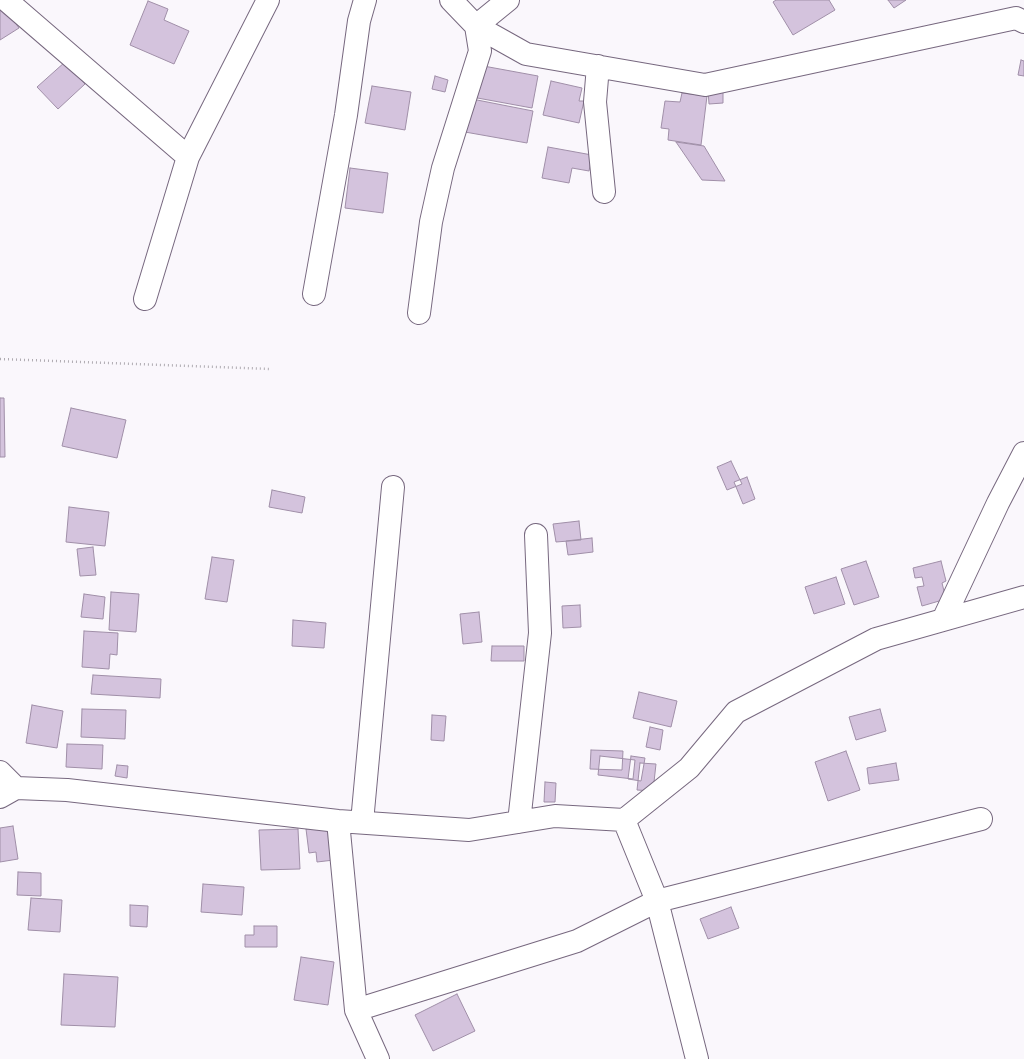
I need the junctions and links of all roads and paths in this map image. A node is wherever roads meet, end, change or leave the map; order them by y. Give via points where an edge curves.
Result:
1 (6, 0) edge
2 (268, 0) edge
3 (365, 0) edge
4 (451, 0) edge
5 (508, 0) edge
6 (1024, 22) edge
7 (476, 26) junction
8 (598, 66) junction
9 (188, 157) junction
10 (604, 192) dead end
11 (314, 294) dead end
12 (145, 299) dead end
13 (419, 312) dead end
14 (0, 358) edge
15 (271, 369) dead end
16 (1024, 453) edge
17 (393, 487) dead end
18 (536, 535) dead end
19 (1024, 597) edge
20 (943, 620) junction
21 (0, 772) edge
22 (8, 793) edge
23 (981, 819) dead end
24 (624, 820) junction
25 (338, 821) junction
26 (362, 822) junction
27 (519, 822) junction
28 (657, 901) junction
29 (356, 1010) junction
30 (378, 1059) edge
31 (698, 1059) edge

1 - 9 street
2 - 9 street
3 - 11 street via 359,21 346,115
4 - 7 street
5 - 7 street
6 - 8 street via 1016,18 705,85
7 - 8 street via 526,54
7 - 13 street via 480,51 441,175 431,222
8 - 10 street via 595,102
9 - 12 street
14 - 15 path
16 - 20 street
17 - 26 street
18 - 27 street via 540,633
19 - 20 street
20 - 24 street via 876,639 736,712 689,768
21 - 22 street
22 - 25 street via 67,790
23 - 28 street
24 - 27 street via 555,816
24 - 28 street
25 - 26 street
25 - 29 street
26 - 27 street via 469,830
28 - 29 street via 577,941
28 - 31 street
29 - 30 street

